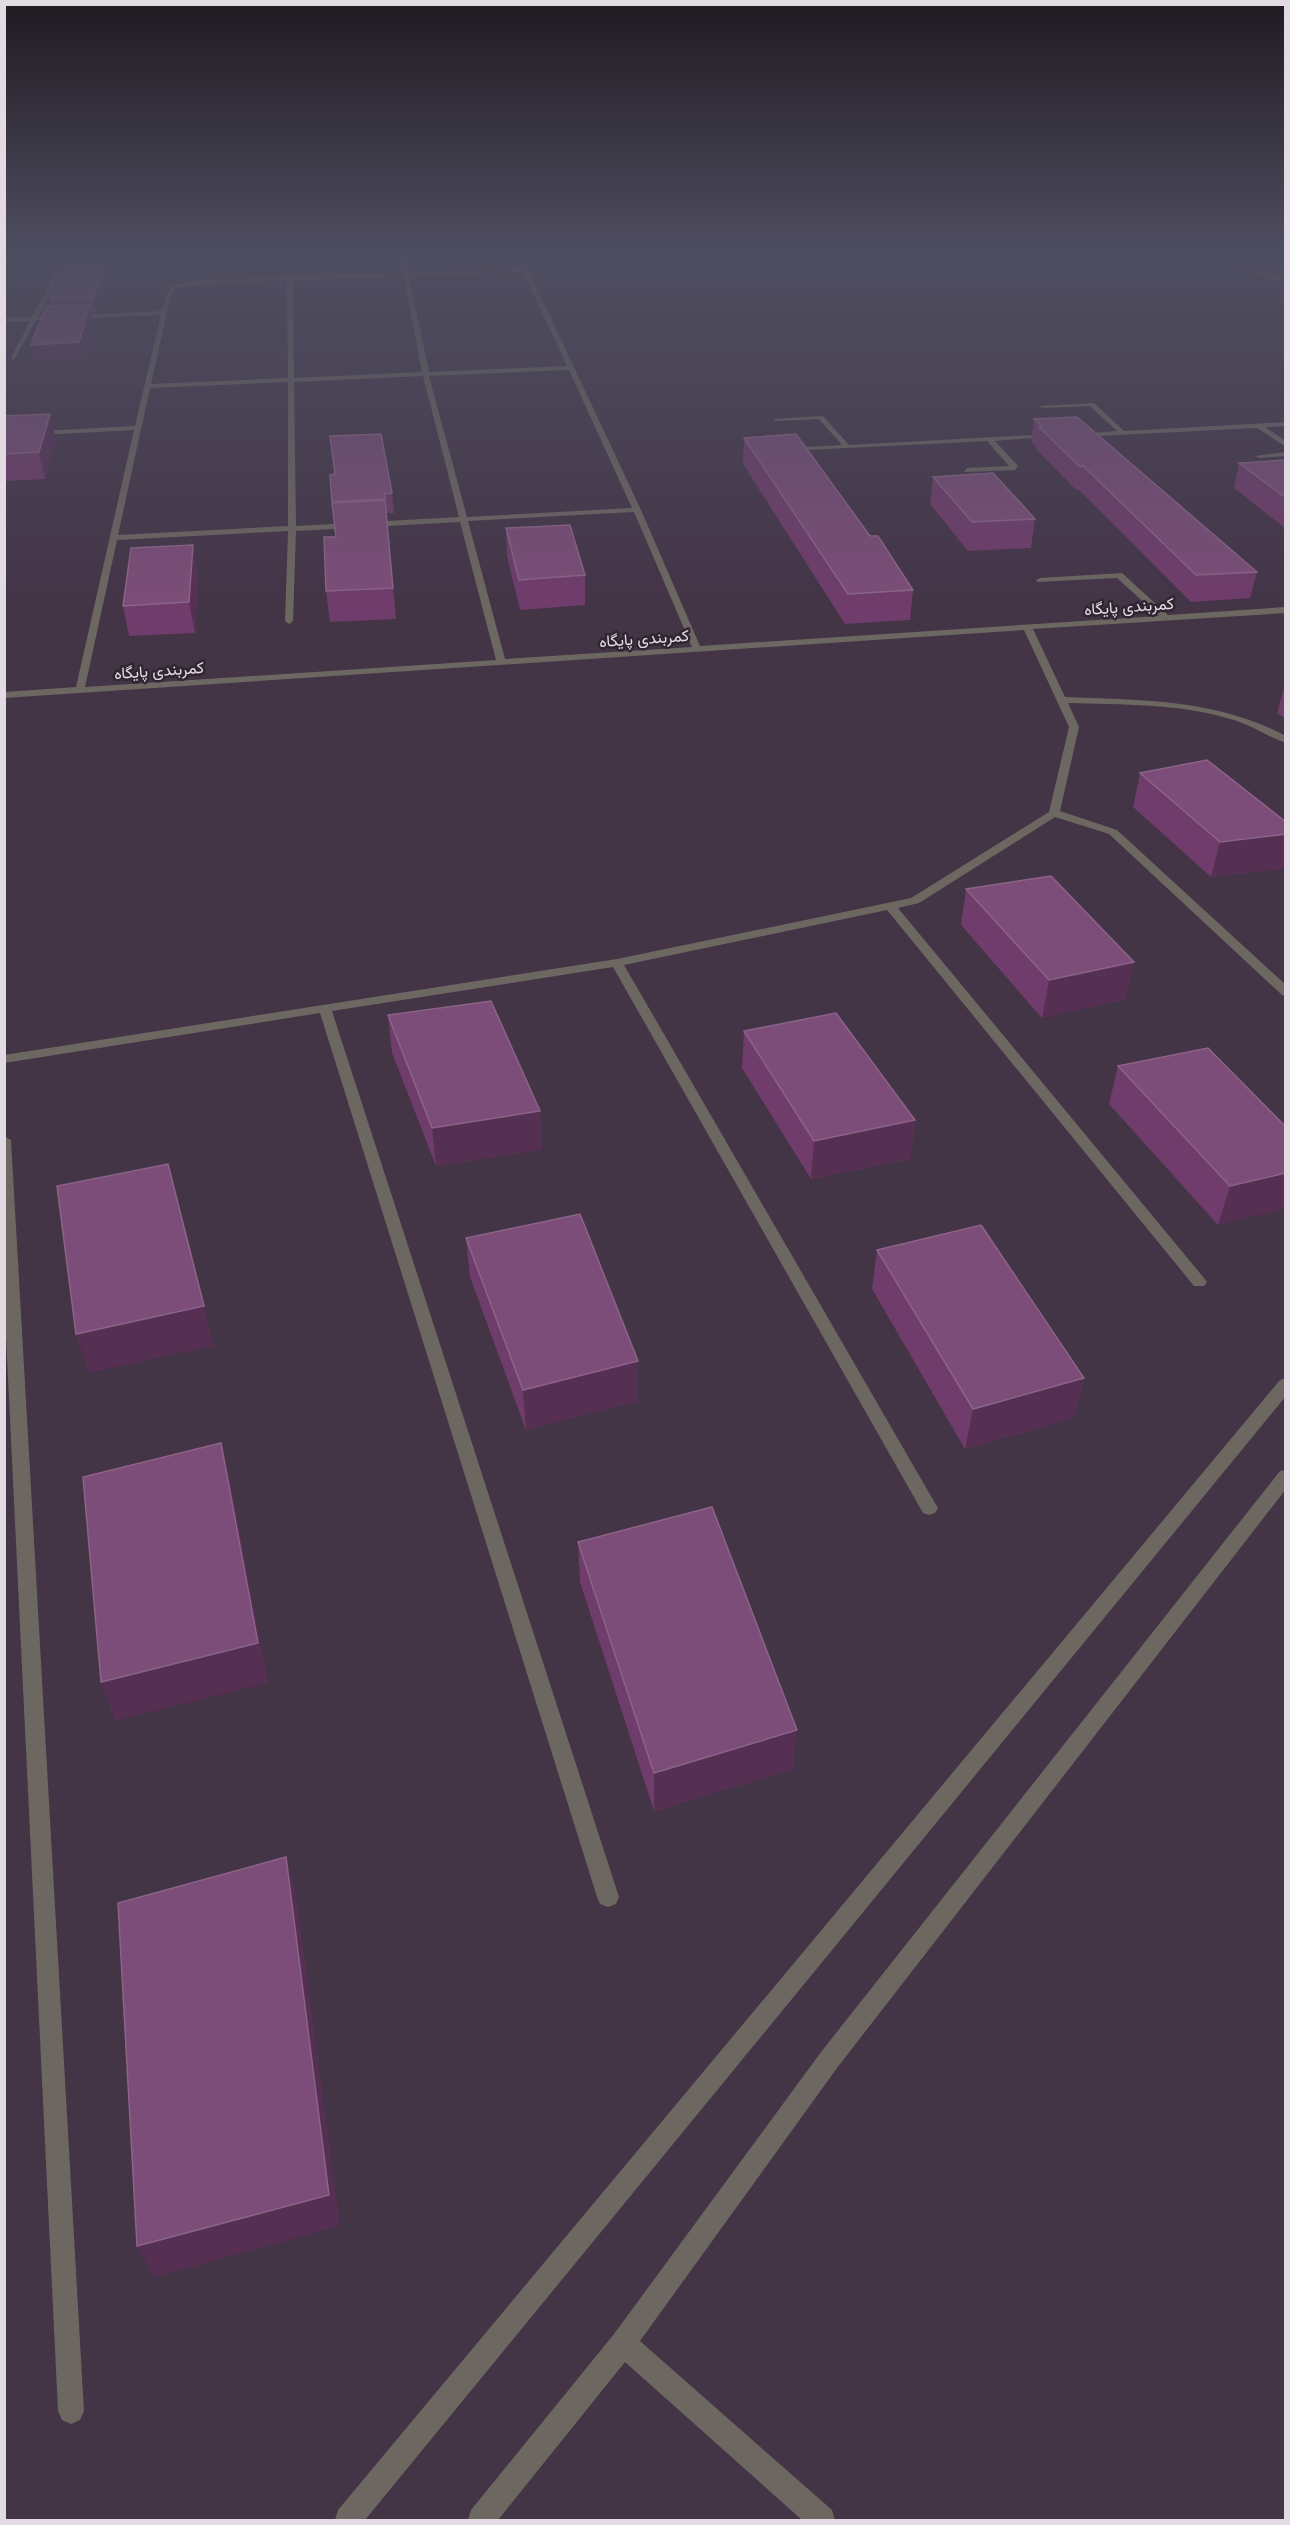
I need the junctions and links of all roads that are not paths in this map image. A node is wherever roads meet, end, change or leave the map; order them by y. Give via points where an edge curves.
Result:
1 (153, 370) edge
2 (290, 370) edge
3 (425, 370) edge
4 (525, 370) edge
5 (570, 370) edge
6 (426, 374) junction
7 (290, 380) junction
8 (149, 386) junction
9 (1042, 406) dead end
10 (776, 418) dead end
11 (1286, 424) edge
12 (1258, 425) junction
13 (140, 428) junction
14 (1122, 432) junction
15 (4, 435) edge
16 (1067, 435) edge
17 (1056, 436) edge
18 (989, 439) junction
19 (1286, 445) edge
20 (847, 447) junction
21 (778, 451) edge
22 (1286, 454) edge
23 (1259, 456) dead end
24 (967, 470) dead end
25 (637, 510) junction
26 (464, 519) junction
27 (292, 528) junction
28 (115, 538) junction
29 (1040, 580) dead end
30 (1286, 610) edge
31 (1166, 618) junction
32 (289, 621) dead end
33 (1027, 627) junction
34 (696, 649) junction
35 (501, 662) junction
36 (80, 690) junction
37 (4, 695) edge
38 (1061, 700) junction
39 (1286, 740) edge
40 (1054, 813) junction
41 (890, 906) junction
42 (617, 963) junction
43 (1286, 992) edge
44 (325, 1008) junction
45 (4, 1059) edge
46 (4, 1140) edge
47 (1199, 1282) dead end
48 (1286, 1384) edge
49 (1286, 1476) edge
50 (929, 1508) dead end
51 (608, 1897) dead end
52 (623, 2343) junction
53 (71, 2411) dead end
54 (348, 2520) edge
55 (481, 2520) edge
56 (822, 2520) edge

1 - 8 street
2 - 7 street
3 - 6 street
4 - 6 street
5 - 25 street
6 - 7 street
6 - 26 street
7 - 8 street
7 - 27 street
8 - 13 street
9 - 14 street via 1092,404
10 - 20 street via 821,417
11 - 12 street
12 - 14 street
12 - 19 street
13 - 15 street
13 - 28 street
14 - 16 street
17 - 18 street
18 - 20 street
18 - 24 street via 1015,468
20 - 21 street
22 - 23 street
25 - 26 street
25 - 34 street
26 - 27 street
26 - 35 street
27 - 28 street
27 - 32 street
28 - 36 street
29 - 31 street via 1119,575
30 - 31 street, کمربندی پایگاه
31 - 33 street, کمربندی پایگاه
33 - 34 street, کمربندی پایگاه
33 - 38 street
34 - 35 street, کمربندی پایگاه
35 - 36 street, کمربندی پایگاه
36 - 37 street, کمربندی پایگاه
38 - 39 street via 1175,706 1235,717
38 - 40 street via 1074,727
40 - 41 street via 915,901
40 - 43 street via 1113,832
41 - 42 street
41 - 47 street
42 - 44 street
42 - 50 street
44 - 45 street
44 - 51 street
46 - 53 street
48 - 54 street
49 - 52 street via 829,2060
52 - 55 street
52 - 56 street

